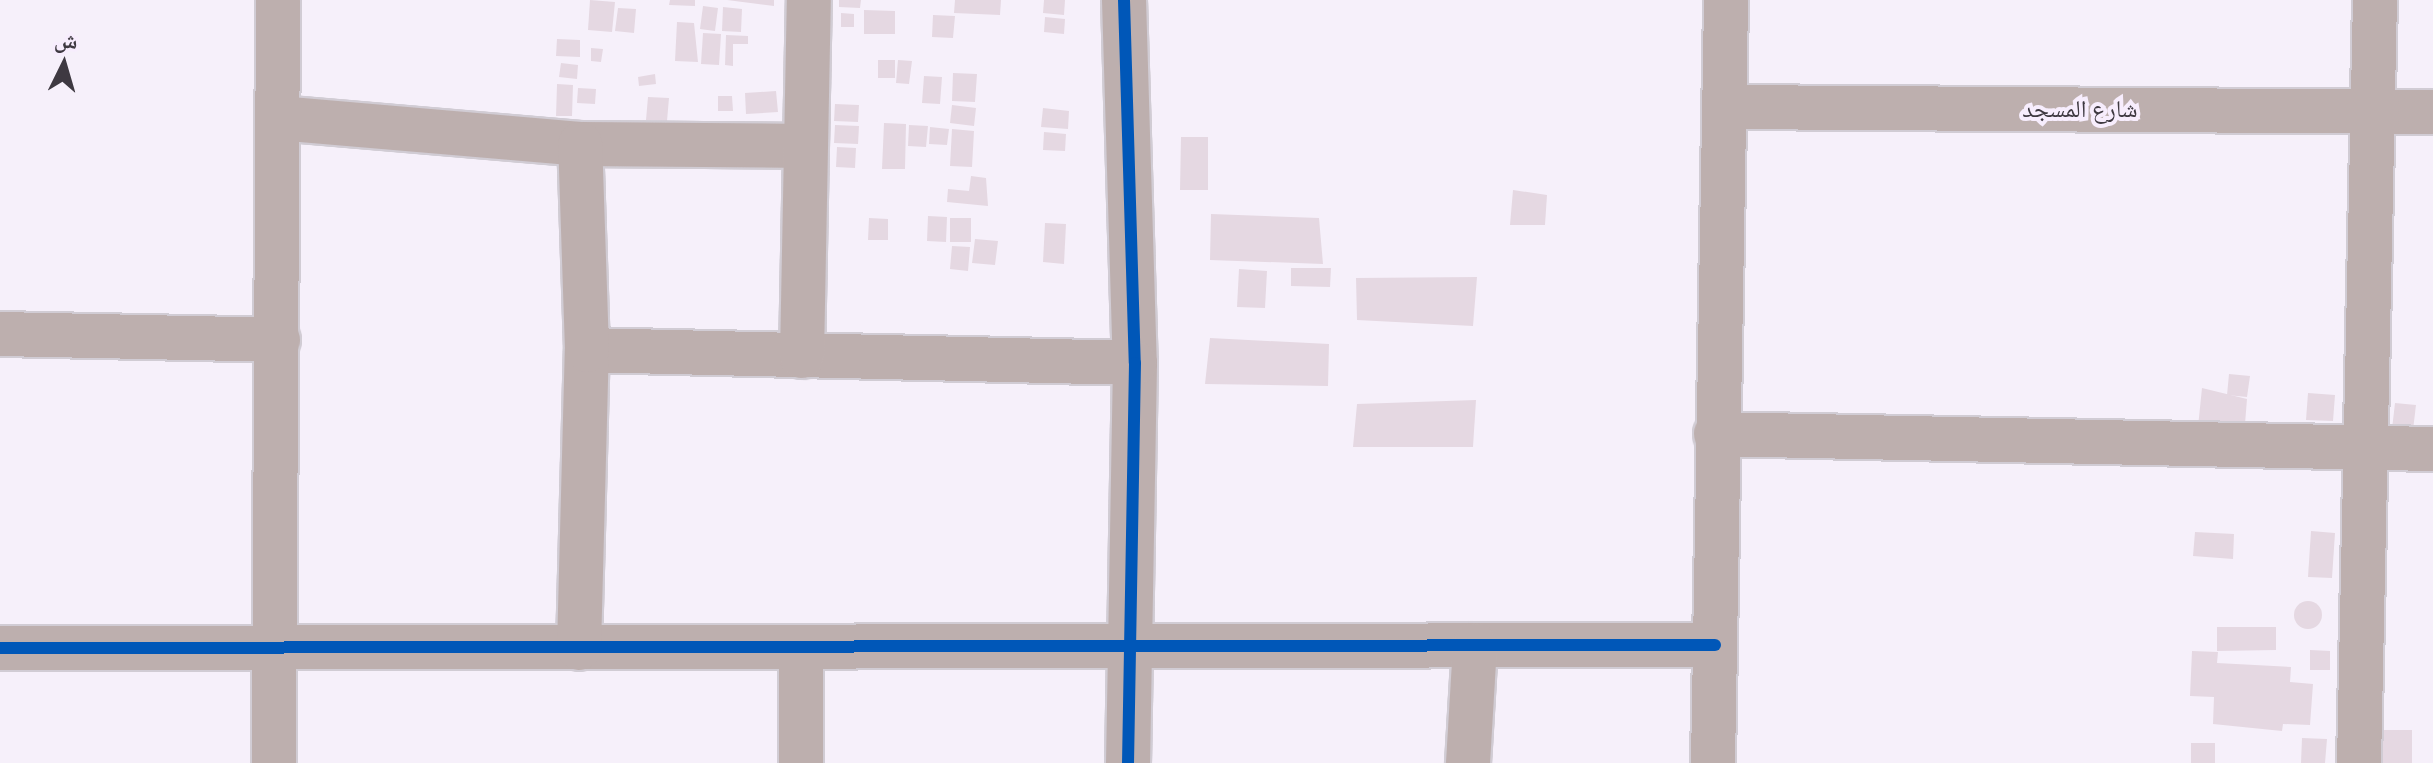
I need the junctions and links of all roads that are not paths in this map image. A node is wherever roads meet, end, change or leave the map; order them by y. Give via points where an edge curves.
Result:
1 (278, 0) edge
2 (809, 0) edge
3 (1124, 0) edge
4 (1726, 0) edge
5 (2375, 0) edge
6 (1726, 107) junction
7 (2373, 111) junction
8 (2433, 112) edge
9 (278, 118) junction
10 (580, 144) junction
11 (804, 146) junction
12 (0, 334) edge
13 (278, 340) junction
14 (587, 350) junction
15 (802, 356) junction
16 (1135, 363) junction
17 (1716, 434) junction
18 (2363, 448) junction
19 (2433, 449) edge
20 (1130, 644) junction
21 (1475, 645) junction
22 (1715, 645) junction
23 (801, 647) junction
24 (0, 648) edge
25 (579, 648) junction
26 (277, 651) junction
27 (274, 763) edge
28 (801, 763) edge
29 (1128, 763) edge
30 (1468, 763) edge
31 (1713, 763) edge
32 (2359, 763) edge

1 - 9 street
2 - 11 street
3 - 16 street
4 - 6 street
5 - 7 street
6 - 7 street, شارع المسجد
6 - 17 street
7 - 8 street, شارع المسجد
7 - 18 street
9 - 10 street
9 - 13 street
10 - 11 street
10 - 14 street
11 - 15 street
12 - 13 street
13 - 26 street
14 - 15 street
14 - 25 street
15 - 16 street
16 - 20 street
17 - 18 street
17 - 22 street
18 - 19 street
18 - 32 street
20 - 21 street
20 - 23 street
20 - 29 street
21 - 22 street
21 - 30 street
22 - 31 street
23 - 25 street
23 - 28 street
24 - 26 street
25 - 26 street
26 - 27 street

